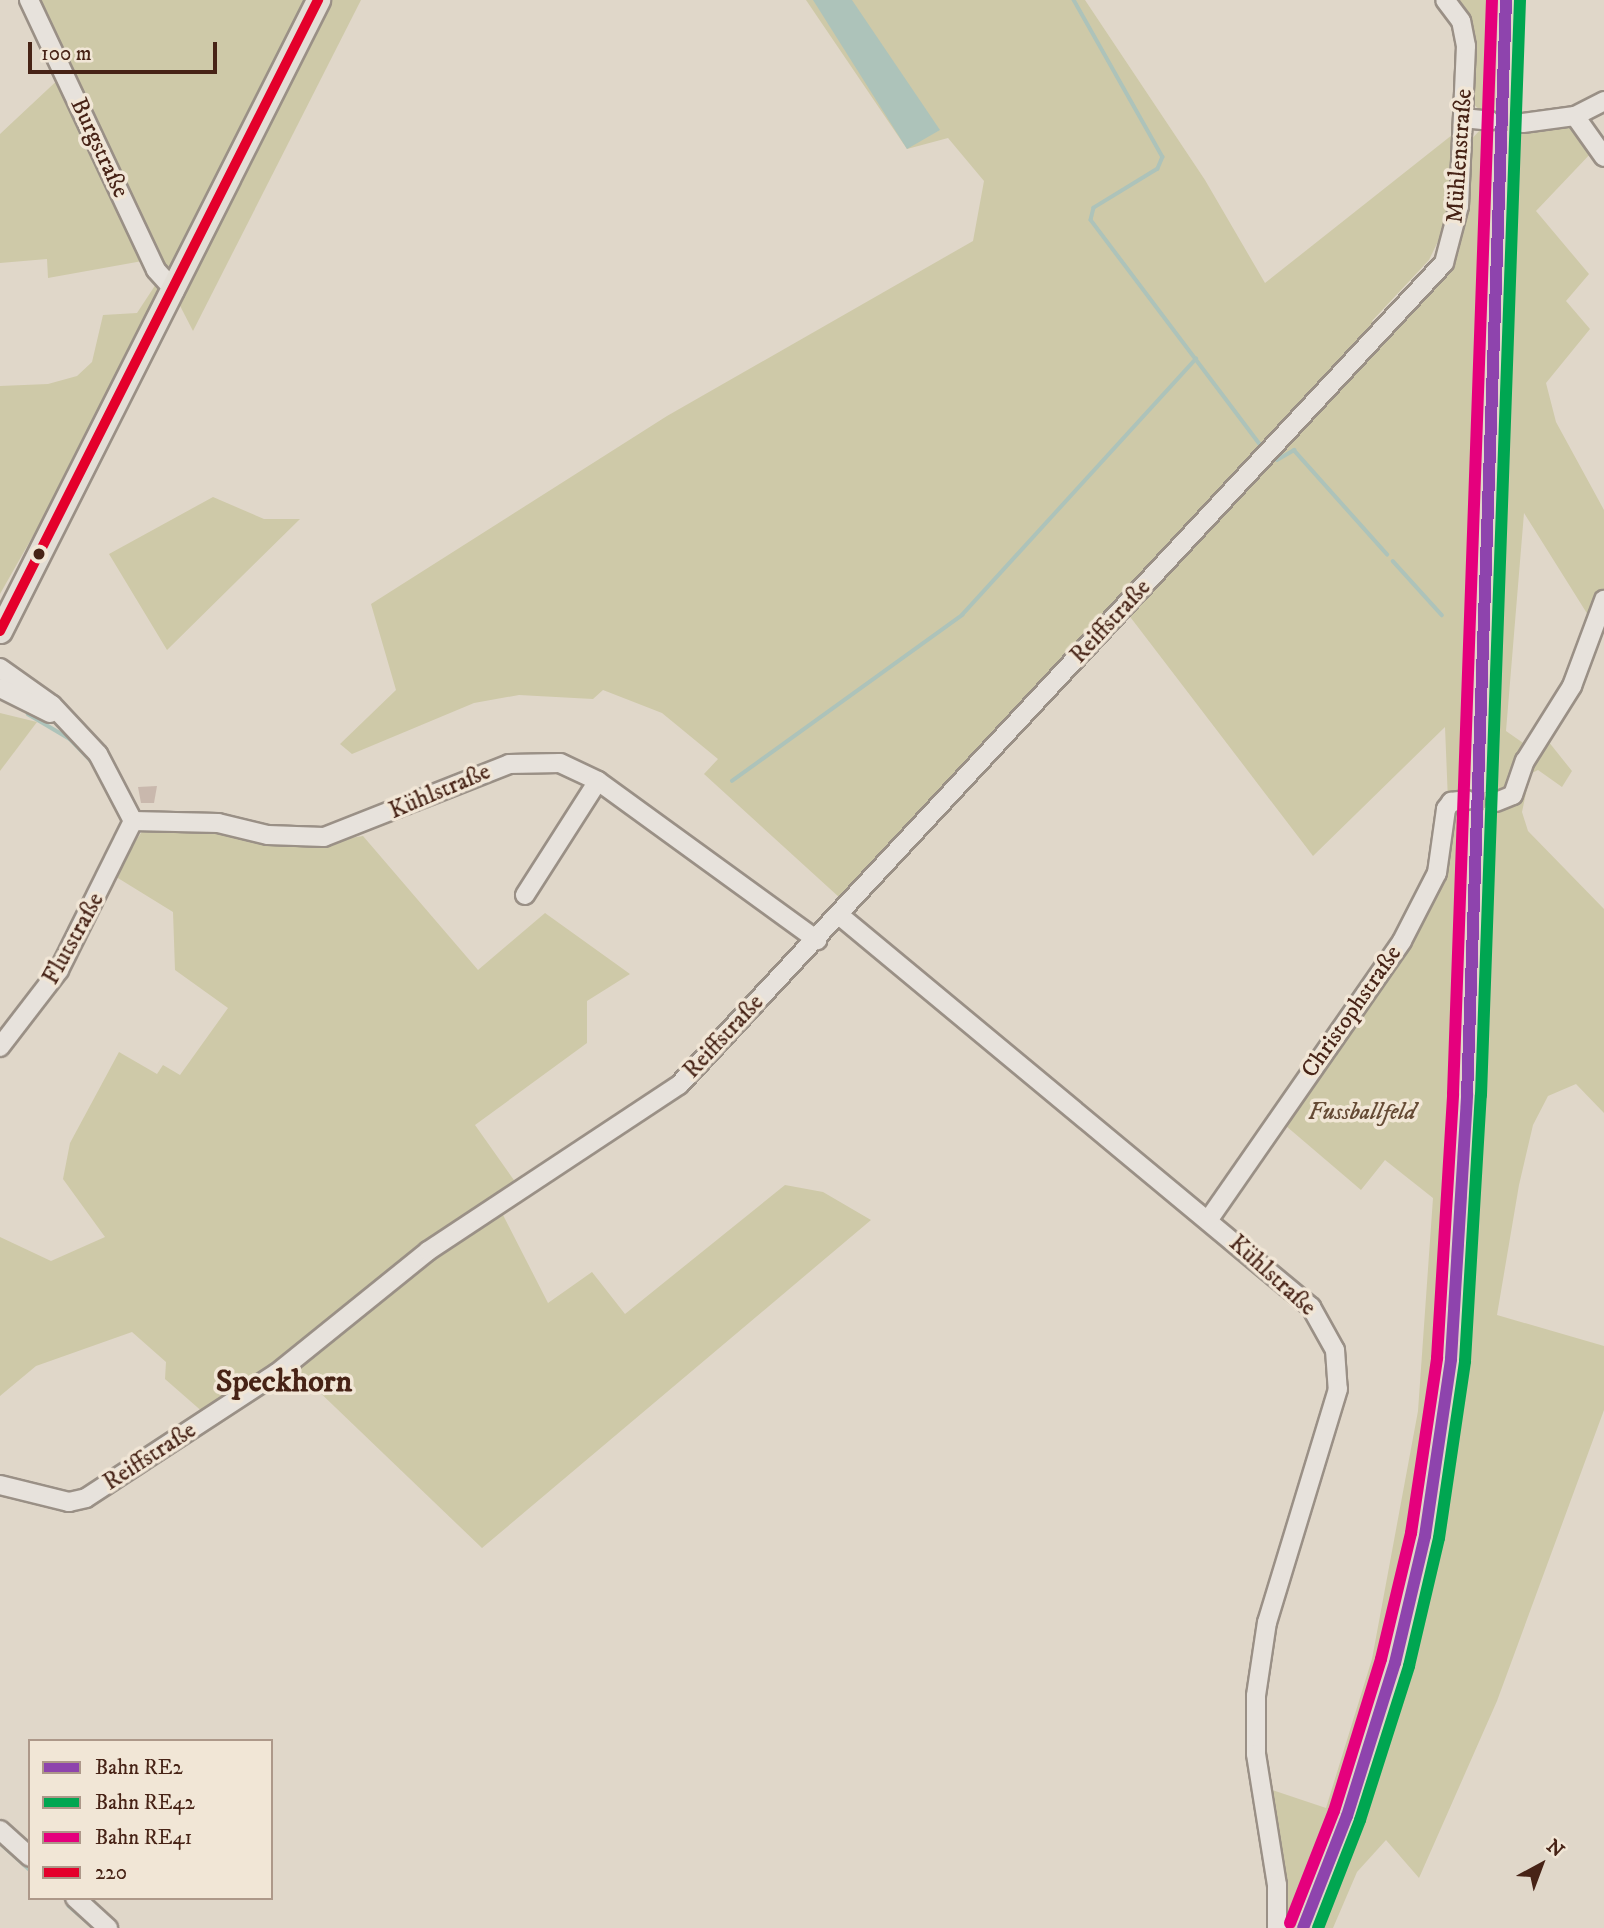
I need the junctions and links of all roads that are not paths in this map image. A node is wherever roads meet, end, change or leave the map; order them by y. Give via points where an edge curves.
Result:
1 (29, 0) edge
2 (318, 0) edge
3 (1445, 0) edge
4 (1604, 101) edge
5 (1574, 116) junction
6 (1463, 118) junction
7 (1490, 121) tunnel mouth
8 (1523, 122) tunnel mouth
9 (1604, 157) edge
10 (175, 291) junction
11 (1324, 396) joint
12 (1604, 600) edge
13 (4, 620) edge
14 (0, 668) edge
15 (0, 688) edge
16 (19, 699) junction
17 (0, 702) edge
18 (66, 720) junction
19 (598, 781) junction
20 (1467, 800) dead end
21 (1496, 802) dead end
22 (133, 821) junction
23 (525, 895) dead end
24 (839, 915) junction
25 (817, 940) junction
26 (0, 1047) edge
27 (1209, 1219) junction
28 (0, 1485) edge
29 (0, 1830) edge
30 (28, 1855) edge
31 (77, 1900) edge
32 (108, 1928) edge
33 (1276, 1928) edge

1 - 10 street, Burgstraße via 156,270
2 - 10 main road
3 - 6 street, Mühlenstraße via 1461,22 1466,46
4 - 5 street
5 - 8 street
5 - 9 street
6 - 7 street
6 - 11 street, Mühlenstraße via 1452,247 1432,279
10 - 13 main road
11 - 24 street, Reiffstraße
12 - 21 street via 1572,686 1525,761 1513,795
14 - 18 street
15 - 16 street
16 - 17 street
16 - 18 street
18 - 22 street via 109,770
19 - 22 street, Kühlstraße via 560,763 509,764 324,837 268,835 218,823
19 - 23 street
19 - 25 street, Kühlstraße
20 - 27 street, Christophstraße via 1446,809 1437,873 1402,941
22 - 26 street, Flutstraße via 60,970
24 - 25 street, Reiffstraße
24 - 27 street, Kühlstraße
25 - 28 street, Reiffstraße via 679,1085 420,1257 313,1347 217,1414 86,1498 69,1502
27 - 33 street, Kühlstraße via 1311,1307 1335,1350 1339,1372 1267,1622 1256,1696 1256,1754 1277,1885
29 - 30 street
31 - 32 street

